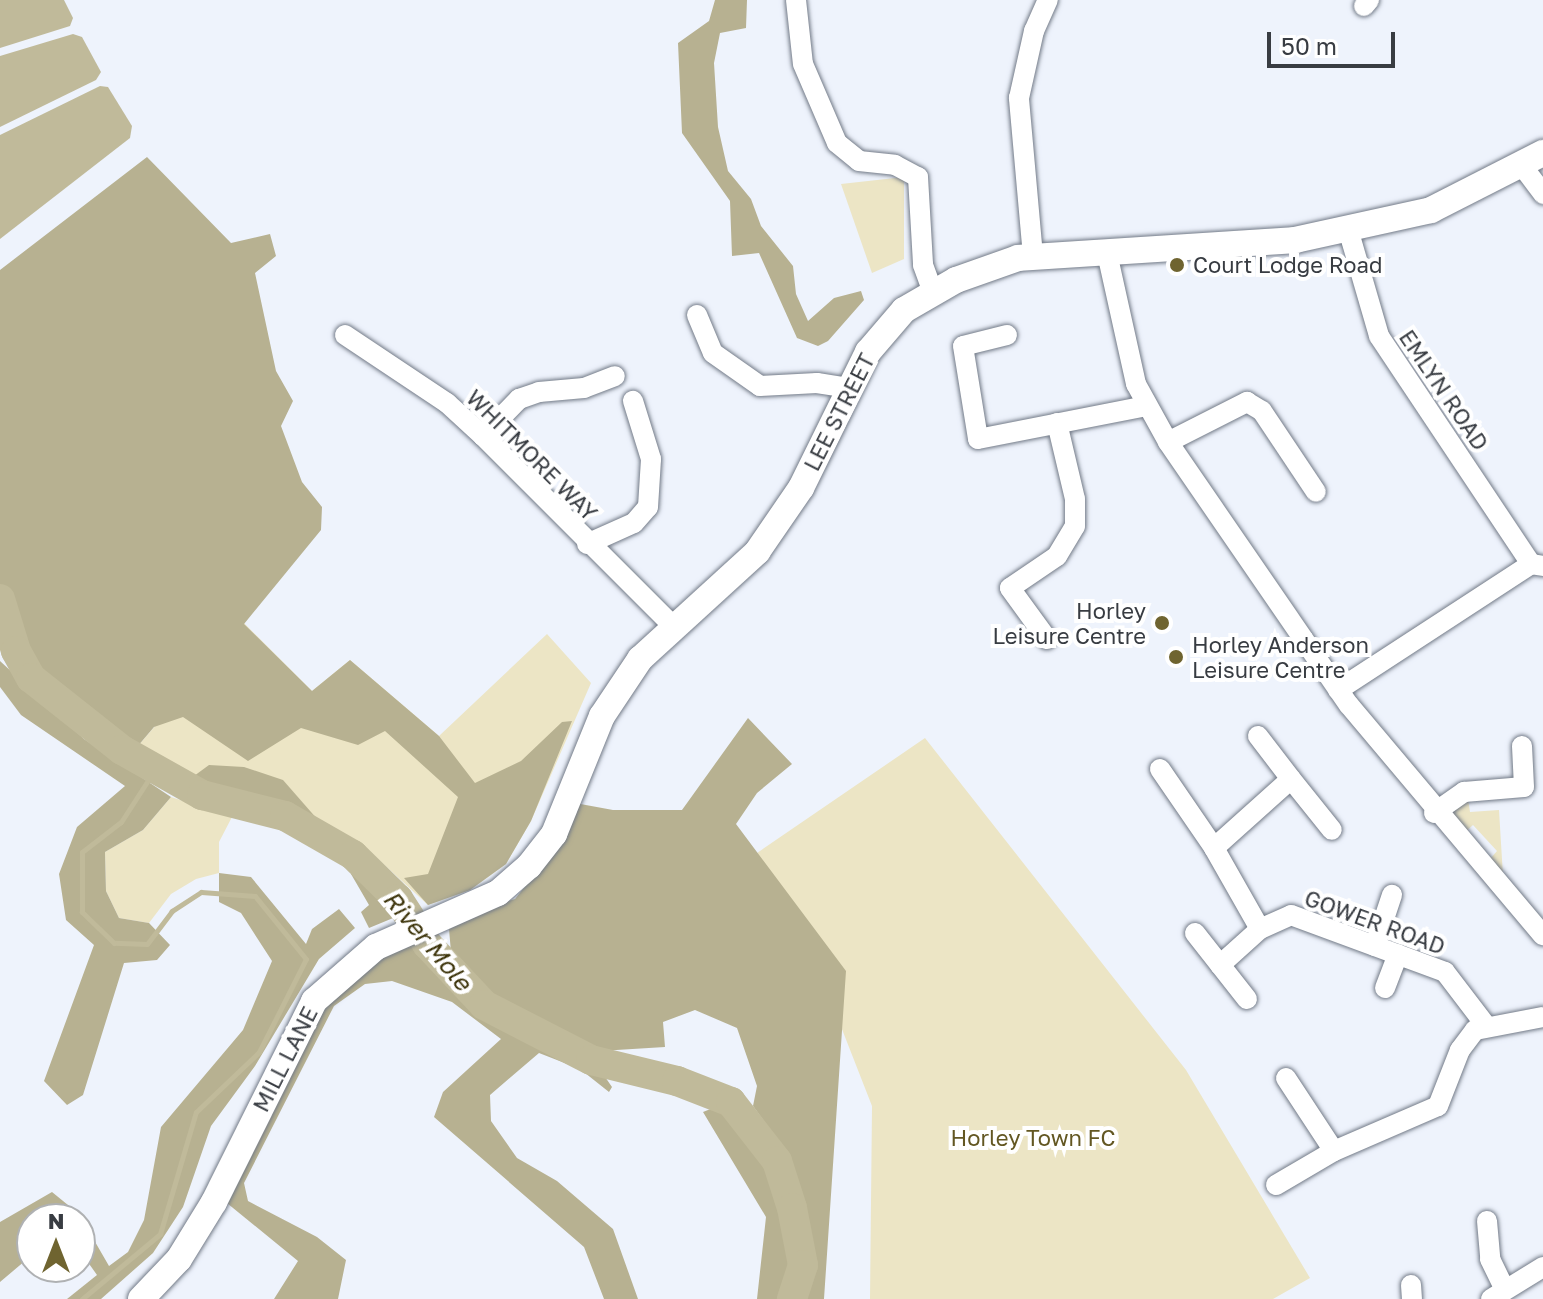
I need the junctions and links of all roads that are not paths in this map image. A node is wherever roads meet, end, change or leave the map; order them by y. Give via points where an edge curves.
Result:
1 (796, 0) edge
2 (1048, 0) edge
3 (1533, 160) edge
4 (1543, 194) edge
5 (1348, 229) junction
6 (1107, 253) junction
7 (1033, 256) junction
8 (933, 292) junction
9 (697, 315) dead end
10 (345, 335) dead end
11 (1007, 335) dead end
12 (615, 376) dead end
13 (847, 388) junction
14 (633, 401) dead end
15 (1146, 406) junction
16 (1057, 423) junction
17 (483, 436) junction
18 (1168, 442) junction
19 (1316, 492) dead end
20 (587, 544) junction
21 (1537, 565) edge
22 (672, 625) junction
23 (1047, 639) dead end
24 (1338, 690) junction
25 (1258, 736) dead end
26 (1522, 746) dead end
27 (1160, 769) dead end
28 (1291, 779) junction
29 (1434, 813) junction
30 (1332, 830) dead end
31 (1214, 848) junction
32 (498, 893) joint
33 (1392, 895) dead end
34 (1260, 929) junction
35 (1195, 933) dead end
36 (1543, 935) edge
37 (1375, 946) junction
38 (1398, 954) junction
39 (1220, 965) junction
40 (1385, 988) dead end
41 (1247, 999) dead end
42 (1543, 1017) edge
43 (1487, 1027) junction
44 (1286, 1078) dead end
45 (1334, 1151) junction
46 (1276, 1185) dead end
47 (1487, 1221) dead end
48 (1543, 1267) edge
49 (1498, 1295) edge
50 (141, 1299) edge

1 - 8 street via 803,64 837,143 859,161 895,165 918,177 923,265
2 - 7 street via 1034,31 1019,98
3 - 4 street
3 - 5 street, LEE STREET via 1431,210
5 - 6 street, LEE STREET via 1295,240
5 - 21 street, EMLYN ROAD via 1379,336
6 - 7 street, LEE STREET
6 - 15 street
7 - 8 street, LEE STREET via 991,265
8 - 13 street, LEE STREET via 895,320
9 - 13 street via 713,353 760,386 817,383
10 - 17 street, WHITMORE WAY via 447,403
11 - 16 street via 963,346 978,439
12 - 17 street via 584,388 519,399
13 - 22 street, LEE STREET via 783,518 757,552
14 - 20 street via 651,459 648,507 634,523
15 - 16 street
15 - 18 street
16 - 23 street via 1075,499 1075,526 1057,556 1010,588
17 - 20 street, WHITMORE WAY
18 - 19 street via 1247,402 1262,411
18 - 24 street
20 - 22 street, WHITMORE WAY
21 - 24 street, EMLYN ROAD
22 - 32 street, LEE STREET via 640,659 602,716 554,834
24 - 29 street
25 - 28 street
26 - 29 street via 1524,787 1464,792
27 - 31 street
28 - 30 street
28 - 31 street
29 - 36 street
31 - 34 street
32 - 50 street, MILL LANE via 365,955 314,1001 214,1202 179,1259
33 - 37 street
34 - 37 street, GOWER ROAD via 1291,915
34 - 39 street
35 - 39 street
37 - 38 street, GOWER ROAD
38 - 40 street
38 - 43 street, GOWER ROAD via 1445,972
39 - 41 street
42 - 43 street
43 - 45 street via 1475,1030 1460,1050 1438,1106
44 - 45 street
45 - 46 street
47 - 49 street
48 - 49 street

